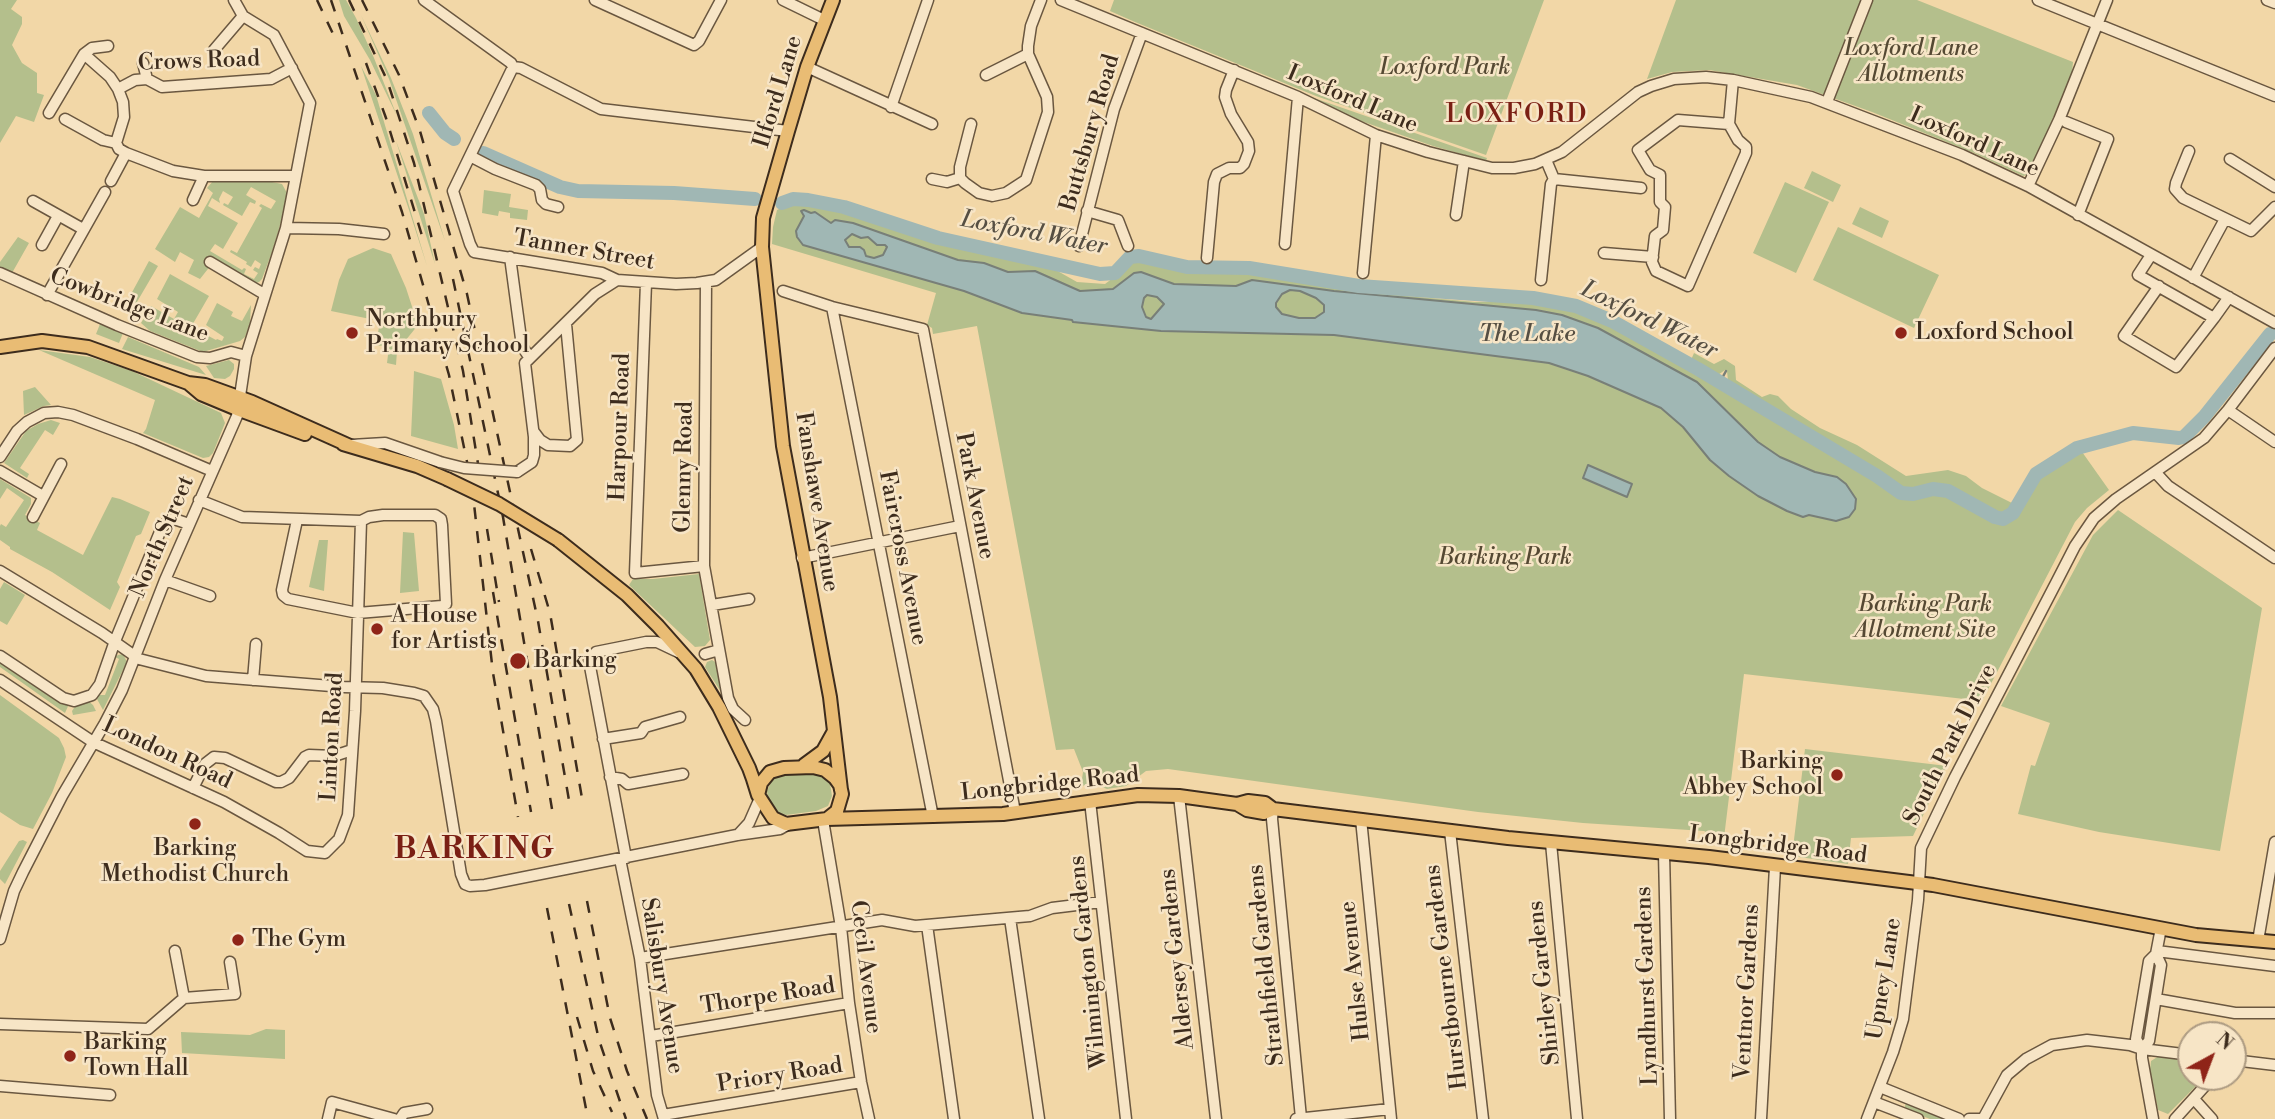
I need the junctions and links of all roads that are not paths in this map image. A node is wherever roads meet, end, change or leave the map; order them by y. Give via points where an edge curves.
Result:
1 (234, 0) edge
2 (425, 0) edge
3 (594, 0) edge
4 (721, 0) edge
5 (783, 0) edge
6 (833, 0) edge
7 (928, 0) edge
8 (1041, 0) edge
9 (1867, 0) edge
10 (2038, 0) edge
11 (2107, 0) edge
12 (2267, 0) edge
13 (1063, 1) edge
14 (2275, 3) edge
15 (243, 16) junction
16 (824, 20) junction
17 (2097, 25) junction
18 (1142, 33) junction
19 (108, 46) dead end
20 (215, 50) dead end
21 (84, 54) junction
22 (1028, 54) junction
23 (142, 63) dead end
24 (513, 67) junction
25 (807, 67) junction
26 (292, 68) junction
27 (1234, 70) junction
28 (986, 75) dead end
29 (146, 79) junction
30 (1733, 80) junction
31 (118, 89) junction
32 (2275, 96) edge
33 (1298, 97) junction
34 (1827, 102) junction
35 (891, 107) junction
36 (49, 113) dead end
37 (65, 119) dead end
38 (2066, 122) dead end
39 (932, 124) dead end
40 (971, 124) dead end
41 (1728, 124) junction
42 (788, 131) junction
43 (1376, 135) junction
44 (116, 143) junction
45 (2189, 151) dead end
46 (126, 153) junction
47 (470, 156) junction
48 (2230, 159) dead end
49 (1546, 160) junction
50 (1464, 161) junction
51 (204, 176) junction
52 (295, 176) junction
53 (960, 178) junction
54 (932, 179) dead end
55 (1554, 179) junction
56 (111, 181) dead end
57 (2028, 186) junction
58 (2275, 187) edge
59 (1642, 188) dead end
60 (105, 192) dead end
61 (193, 200) dead end
62 (33, 201) dead end
63 (558, 207) dead end
64 (2275, 207) edge
65 (1087, 211) junction
66 (1456, 215) dead end
67 (2078, 215) junction
68 (58, 216) junction
69 (2225, 219) junction
70 (286, 228) junction
71 (83, 229) junction
72 (379, 236) dead end
73 (1284, 244) dead end
74 (42, 245) dead end
75 (1079, 246) dead end
76 (1128, 246) dead end
77 (762, 247) junction
78 (1604, 253) dead end
79 (2151, 255) junction
80 (510, 257) junction
81 (1653, 257) junction
82 (1207, 258) dead end
83 (210, 262) dead end
84 (1363, 273) dead end
85 (0, 274) edge
86 (2193, 278) junction
87 (1541, 279) dead end
88 (617, 280) junction
89 (706, 282) junction
90 (646, 283) junction
91 (2159, 286) junction
92 (783, 291) dead end
93 (264, 294) junction
94 (47, 295) junction
95 (2228, 298) junction
96 (832, 307) junction
97 (2214, 317) junction
98 (2274, 323) edge
99 (566, 324) junction
100 (0, 347) edge
101 (2275, 348) edge
102 (529, 357) junction
103 (248, 360) junction
104 (188, 383) junction
105 (238, 403) junction
106 (2228, 410) junction
107 (533, 430) junction
108 (2275, 442) edge
109 (350, 446) junction
110 (0, 457) edge
111 (61, 464) dead end
112 (0, 471) edge
113 (212, 471) junction
114 (2156, 473) junction
115 (43, 496) junction
116 (199, 500) junction
117 (33, 517) dead end
118 (297, 520) junction
119 (361, 521) junction
120 (188, 524) junction
121 (960, 526) junction
122 (879, 542) junction
123 (802, 558) junction
124 (2275, 558) edge
125 (704, 566) junction
126 (0, 571) edge
127 (165, 580) junction
128 (210, 596) dead end
129 (749, 599) dead end
130 (712, 605) junction
131 (358, 613) junction
132 (115, 641) junction
133 (256, 645) dead end
134 (719, 650) junction
135 (682, 653) junction
136 (705, 654) dead end
137 (0, 656) edge
138 (136, 656) junction
139 (0, 680) edge
140 (253, 680) junction
141 (355, 687) junction
142 (680, 717) dead end
143 (833, 719) junction
144 (746, 720) dead end
145 (603, 739) junction
146 (93, 742) junction
147 (352, 750) junction
148 (741, 755) junction
149 (797, 767) junction
150 (783, 768) junction
151 (683, 774) dead end
152 (610, 777) junction
153 (193, 788) junction
154 (841, 792) junction
155 (1179, 796) junction
156 (759, 797) junction
157 (1090, 801) junction
158 (1273, 808) junction
159 (1015, 811) junction
160 (933, 817) junction
161 (825, 819) junction
162 (867, 819) junction
163 (1361, 820) junction
164 (789, 824) junction
165 (1451, 831) junction
166 (737, 835) junction
167 (2275, 842) edge
168 (1551, 843) junction
169 (322, 853) joint
170 (1664, 853) junction
171 (623, 858) junction
172 (1775, 867) junction
173 (1919, 884) junction
174 (1101, 902) junction
175 (1010, 918) junction
176 (927, 925) junction
177 (841, 927) junction
178 (2161, 928) junction
179 (2, 935) edge
180 (2259, 941) junction
181 (2275, 942) edge
182 (175, 951) dead end
183 (2157, 953) junction
184 (639, 958) junction
185 (230, 962) dead end
186 (2275, 966) edge
187 (184, 998) junction
188 (2156, 999) junction
189 (849, 1003) junction
190 (2275, 1013) edge
191 (0, 1024) edge
192 (651, 1036) junction
193 (2143, 1049) junction
194 (2177, 1053) edge
195 (2247, 1062) edge
196 (2275, 1065) edge
197 (861, 1082) junction
198 (0, 1086) edge
199 (1880, 1087) junction
200 (2201, 1091) edge
201 (110, 1095) dead end
202 (2194, 1099) junction
203 (1874, 1102) junction
204 (427, 1109) dead end
205 (1391, 1114) edge
206 (664, 1117) edge
207 (1301, 1118) edge
208 (328, 1119) edge
209 (394, 1119) edge
210 (400, 1119) edge
211 (869, 1119) edge
212 (954, 1119) edge
213 (1039, 1119) edge
214 (1126, 1119) edge
215 (1216, 1119) edge
216 (1294, 1119) edge
217 (1483, 1119) edge
218 (1577, 1119) edge
219 (1670, 1119) edge
220 (1760, 1119) edge
221 (1867, 1119) edge
222 (1919, 1119) edge
223 (1959, 1119) edge
224 (1969, 1119) edge
225 (1981, 1119) edge
226 (2153, 1119) edge
227 (2175, 1119) edge
228 (2212, 1119) edge

1 - 15 street
2 - 24 street
3 - 4 street via 694,45
5 - 16 street
6 - 16 main road, Ilford Lane
7 - 35 street
8 - 22 street via 1028,36
9 - 34 street
10 - 17 street
11 - 17 street
12 - 14 street
13 - 18 street, Loxford Lane
15 - 20 street
15 - 26 street, North Street via 274,36
16 - 25 main road, Ilford Lane
17 - 32 street
17 - 57 street
18 - 27 street, Loxford Lane
18 - 65 street, Buttsbury Road via 1114,109
19 - 21 street
21 - 31 street
21 - 36 street
22 - 28 street
22 - 53 street via 1048,105 1030,175 1013,189 992,196 972,189
23 - 29 street
24 - 42 street via 601,109
24 - 47 street
25 - 35 street
25 - 42 main road, Ilford Lane
26 - 29 street, Crows Road via 271,79 203,85 162,88
26 - 52 street, North Street via 310,103
27 - 33 street, Loxford Lane
27 - 82 street via 1225,97 1249,151 1240,167 1216,174
29 - 31 street, Crows Road
30 - 34 street, Loxford Lane
30 - 41 street
30 - 49 street, Loxford Lane via 1686,78 1651,86
31 - 44 street, Crows Road via 124,117
33 - 43 street, Loxford Lane
33 - 73 street
34 - 57 street, Loxford Lane
35 - 39 street
37 - 44 street
38 - 67 street via 2108,139
40 - 53 street
41 - 81 street via 1673,121 1638,150 1650,170 1660,175 1660,202 1665,207
41 - 81 street via 1746,153 1688,285 1656,271
42 - 77 main road, Ilford Lane via 763,218
43 - 50 street, Loxford Lane
43 - 84 street
44 - 46 street
45 - 69 street via 2175,189 2183,198
46 - 51 street via 173,171
46 - 56 street
47 - 63 street via 536,185 546,204
47 - 80 street, Tanner Street via 453,191 473,251
48 - 58 street
49 - 50 street, Loxford Lane via 1514,168
49 - 55 street
50 - 66 street
51 - 52 street
51 - 61 street
52 - 70 street, North Street
53 - 54 street via 947,182
55 - 59 street
55 - 87 street
57 - 67 street, Loxford Lane
60 - 71 street
62 - 68 street
64 - 69 street via 2251,231
65 - 75 street, Buttsbury Road
65 - 76 street via 1118,220
67 - 79 street, Loxford Lane
68 - 71 street
68 - 74 street
69 - 86 street
70 - 72 street via 339,229
70 - 93 street, North Street
71 - 94 street
77 - 89 street, Tanner Street via 725,275
77 - 123 main road, Fanshawe Avenue via 783,446
78 - 81 street
79 - 86 street, Loxford Lane
79 - 91 street via 2138,275
80 - 88 street, Tanner Street via 603,273
80 - 102 street via 522,346
83 - 93 street
85 - 94 street, Cowbridge Lane
86 - 95 street, Loxford Lane
88 - 90 street, Tanner Street
88 - 99 street via 602,288
89 - 90 street, Tanner Street
89 - 125 street, Glenny Road
90 - 125 street, Harpour Road via 635,573
91 - 97 street
91 - 97 street via 2124,336 2176,367
92 - 96 street, Park Avenue
93 - 103 street, North Street
94 - 103 street, Cowbridge Lane via 197,357 232,352
95 - 97 street
95 - 98 street, Loxford Lane
96 - 121 street, Park Avenue via 923,329
96 - 122 street, Faircross Avenue
99 - 102 street
99 - 107 street via 577,440 570,446 548,444
100 - 104 main road via 26,342 71,343
101 - 106 street, South Park Drive
102 - 107 street via 524,366
103 - 105 street, North Street
104 - 105 main road via 205,385
104 - 105 main road via 218,401
105 - 109 main road
105 - 109 main road via 268,421
105 - 113 street, North Street via 237,416
106 - 108 street
106 - 114 street, South Park Drive via 2204,438
107 - 109 street, bridge via 533,460 517,472 464,468 385,443
109 - 135 main road, bridge via 447,479 558,540 614,583
110 - 113 street via 27,422 58,412
111 - 115 street
112 - 115 street
113 - 116 street, North Street
114 - 124 street via 2168,486
114 - 173 street, South Park Drive via 2103,508 2075,546 1925,839
115 - 117 street
116 - 118 street via 242,517
116 - 120 street, North Street
118 - 119 street
118 - 131 street via 283,596
119 - 131 street, Linton Road
119 - 131 street via 383,514 439,517 447,599 442,606
120 - 127 street, North Street
120 - 132 street via 174,519 162,527
121 - 122 street
121 - 159 street, Park Avenue
122 - 123 street
122 - 160 street, Faircross Avenue
123 - 143 main road, Fanshawe Avenue
125 - 130 street, Glenny Road
126 - 132 street
127 - 128 street
127 - 138 street, North Street
129 - 130 street
130 - 134 street, Glenny Road
131 - 141 street, Linton Road
132 - 137 street via 98,689 74,701
132 - 138 street
133 - 140 street
134 - 136 street
134 - 144 street, Glenny Road via 728,698
135 - 145 street, Salisbury Avenue via 657,642 591,656 589,668
135 - 148 main road via 713,695
138 - 140 street via 203,676
138 - 146 street, North Street
139 - 146 street, London Road
140 - 141 street
141 - 147 street, Linton Road
141 - 171 street via 414,693 424,696 433,709 466,884 479,886
142 - 145 street via 645,727 641,733
143 - 149 main road, Fanshawe Avenue via 827,746 810,763
143 - 154 main road, Fanshawe Avenue
145 - 152 street, Salisbury Avenue
146 - 153 street, London Road
146 - 179 street, North Street via 14,891
147 - 153 street via 334,756 309,755 281,782 214,757 205,764
147 - 169 street, Linton Road via 347,820 339,839
148 - 150 main road via 757,765
148 - 156 main road
149 - 150 main road
149 - 154 main road via 825,769 838,781
150 - 156 main road via 764,778
151 - 152 street via 628,784
152 - 171 street, Salisbury Avenue
153 - 169 street, London Road via 244,812 307,851
154 - 161 main road via 839,807
154 - 162 main road via 855,814
155 - 157 main road, Longbridge Road
155 - 158 main road, Longbridge Road via 1265,803
155 - 215 street, Aldersey Gardens
156 - 164 main road via 773,818
156 - 166 street via 749,823
157 - 159 main road, Longbridge Road
157 - 174 street, Wilmington Gardens
158 - 163 main road, Longbridge Road
158 - 207 street, Strathfield Gardens
159 - 160 main road, Longbridge Road
160 - 162 main road, Longbridge Road
161 - 162 main road, Longbridge Road
161 - 164 main road
161 - 177 street, Cecil Avenue
163 - 165 main road, Longbridge Road
163 - 205 street, Hulse Avenue
164 - 166 street
165 - 168 main road, Longbridge Road
165 - 217 street, Hurstbourne Gardens
166 - 171 street
167 - 180 street
168 - 170 main road, Longbridge Road
168 - 218 street, Shirley Gardens
170 - 172 main road, Longbridge Road
170 - 219 street, Lyndhurst Gardens
171 - 184 street, Salisbury Avenue
172 - 173 main road, Longbridge Road
172 - 220 street, Ventnor Gardens
173 - 178 main road, Longbridge Road
173 - 199 street, Upney Lane via 1903,1019
174 - 175 street
174 - 214 street, Wilmington Gardens
175 - 176 street
175 - 213 street
176 - 177 street via 882,920
176 - 212 street
177 - 184 street
177 - 189 street, Cecil Avenue
178 - 180 main road, Longbridge Road
178 - 183 street
180 - 181 main road, Longbridge Road
182 - 187 street
183 - 186 street
183 - 188 street via 2161,965
183 - 193 street via 2148,961 2136,1039
184 - 192 street, Salisbury Avenue
185 - 187 street via 235,994
187 - 191 street via 148,1029
188 - 190 street via 2235,1013
188 - 193 street via 2149,1041
189 - 192 street, Thorpe Road
189 - 197 street, Cecil Avenue
192 - 206 street, Salisbury Avenue
193 - 194 street
193 - 225 street via 2087,1040 2039,1051 2007,1075
193 - 226 street
195 - 196 street
197 - 206 street, Priory Road
197 - 211 street, Cecil Avenue
198 - 201 street
199 - 203 street, Upney Lane
199 - 223 street
200 - 202 street
202 - 227 street
202 - 228 street
203 - 221 street, Upney Lane
203 - 222 street
204 - 210 street via 404,1113
205 - 207 street
207 - 216 street
208 - 209 street via 332,1102
224 - 225 street

